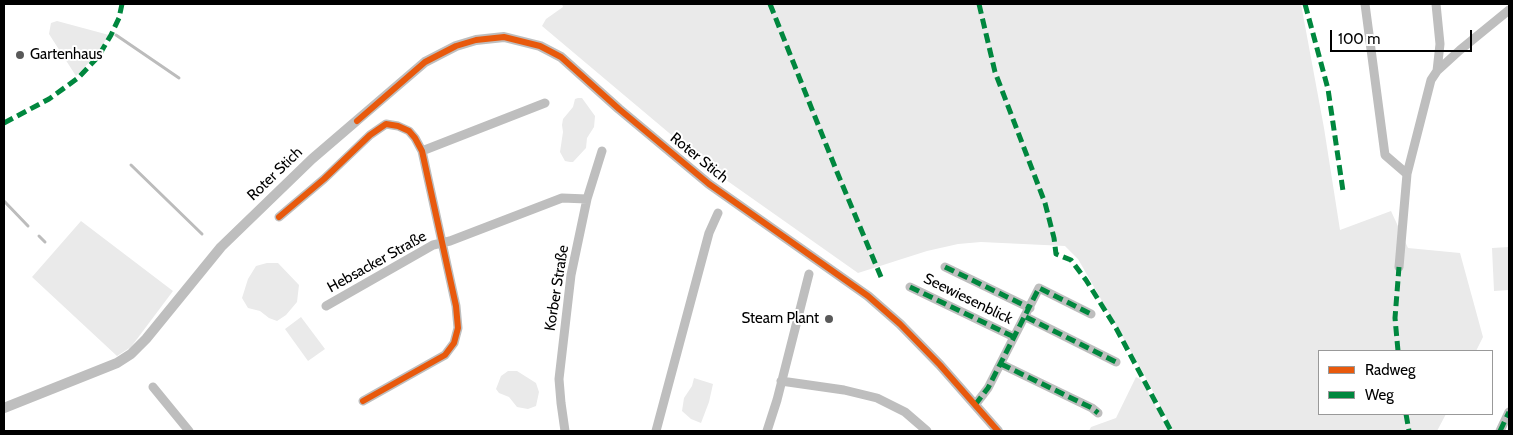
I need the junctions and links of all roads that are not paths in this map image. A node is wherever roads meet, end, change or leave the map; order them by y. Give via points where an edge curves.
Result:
1 (1365, 4) edge
2 (1436, 4) edge
3 (1509, 10) edge
4 (1438, 71) junction
5 (545, 103) dead end
6 (422, 151) junction
7 (602, 151) dead end
8 (1407, 174) junction
9 (587, 199) junction
10 (718, 213) dead end
11 (279, 217) dead end
12 (442, 243) junction
13 (945, 267) dead end
14 (1399, 267) dead end
15 (809, 274) dead end
16 (910, 287) dead end
17 (326, 306) dead end
18 (1030, 308) junction
19 (1091, 314) dead end
20 (1026, 318) junction
21 (1014, 337) junction
22 (1116, 362) dead end
23 (1001, 364) junction
24 (781, 380) junction
25 (153, 386) dead end
26 (363, 401) dead end
27 (975, 405) junction
28 (4, 408) edge
29 (1509, 412) edge
30 (1098, 413) dead end
31 (189, 431) edge
32 (565, 431) edge
33 (656, 431) edge
34 (767, 431) edge
35 (926, 431) edge
36 (998, 431) edge
37 (1500, 431) edge

1 - 8 street via 1385,155
2 - 4 street via 1440,44
3 - 4 street
4 - 8 street via 1431,80
5 - 6 street
6 - 11 street, Hebsacker Straße via 409,131 386,124
6 - 12 street, Hebsacker Straße
7 - 9 street, Korber Straße
8 - 14 street
9 - 12 street, Hebsacker Straße via 562,198
9 - 32 street, Korber Straße via 571,275 561,360 560,395
10 - 33 street via 709,233
12 - 17 street, Hebsacker Straße via 418,253
12 - 26 street, Hebsacker Straße via 456,306 458,328 454,343 445,355
13 - 18 street
15 - 24 street
16 - 21 street, Seewiesenblick
18 - 19 street via 1039,288
18 - 20 street
20 - 21 street
20 - 22 street
21 - 23 street
23 - 27 street
23 - 30 street
24 - 34 street
24 - 35 street via 877,398 905,412
25 - 31 street
27 - 28 street, Roter Stich via 900,324 868,296 709,184 561,57 540,46 504,37 456,46 425,62 312,159 221,247 132,354 117,364
27 - 36 street, Roter Stich
29 - 37 street

